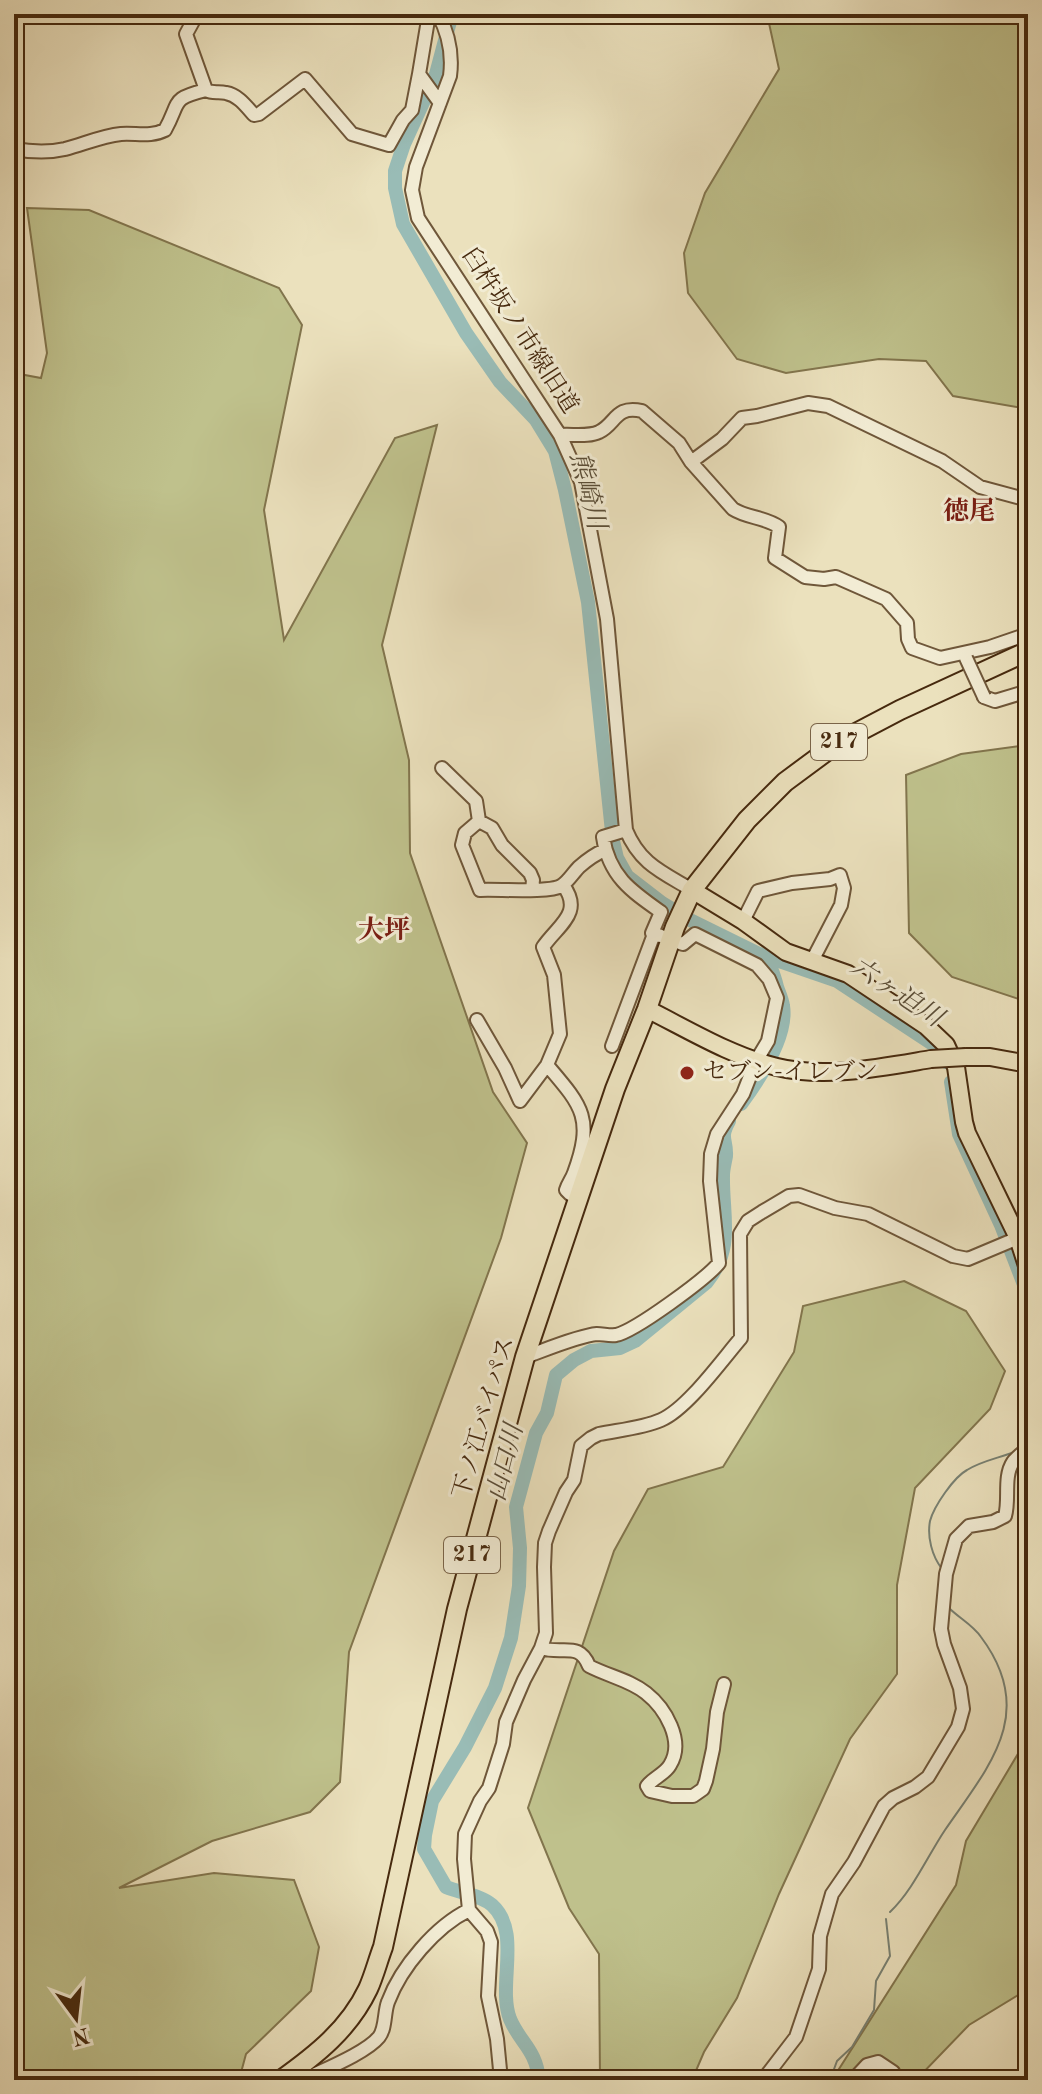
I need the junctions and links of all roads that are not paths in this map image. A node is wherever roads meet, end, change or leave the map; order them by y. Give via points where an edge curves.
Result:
1 (197, 14) edge
2 (435, 15) edge
3 (421, 76) junction
4 (206, 90) junction
5 (437, 99) junction
6 (14, 149) edge
7 (560, 435) junction
8 (691, 462) junction
9 (1028, 500) edge
10 (1028, 634) edge
11 (1028, 651) edge
12 (966, 655) junction
13 (1028, 691) edge
14 (442, 768) dead end
15 (479, 821) junction
16 (624, 831) junction
17 (605, 843) junction
18 (563, 885) junction
19 (532, 890) junction
20 (688, 898) junction
21 (743, 921) junction
22 (668, 935) junction
23 (812, 961) junction
24 (638, 1016) junction
25 (477, 1020) dead end
26 (612, 1046) dead end
27 (765, 1064) junction
28 (1028, 1064) edge
29 (547, 1065) junction
30 (579, 1197) junction
31 (717, 1232) junction
32 (739, 1239) junction
33 (1011, 1240) junction
34 (1028, 1269) edge
35 (525, 1357) junction
36 (1028, 1447) edge
37 (541, 1648) junction
38 (724, 1684) dead end
39 (469, 1910) junction
40 (281, 2080) edge
41 (303, 2080) edge
42 (501, 2080) edge
43 (763, 2080) edge
44 (853, 2080) edge
45 (892, 2080) edge

1 - 4 street via 186,34
2 - 3 street
2 - 5 street, 臼杵坂ノ市線旧道 via 452,60
3 - 4 street via 412,110 389,145 352,134 305,79 254,115 230,93
3 - 5 street
4 - 6 street via 179,99 165,130 155,135 123,134 62,150
5 - 7 street, 臼杵坂ノ市線旧道 via 412,190 418,218
7 - 8 street via 601,431 616,414 638,409 673,437
7 - 16 street, 臼杵坂ノ市線旧道 via 581,482 607,619
8 - 9 street via 742,418 808,403 828,406 942,461 980,487
8 - 12 street via 733,509 779,527 775,558 805,577 836,577 886,599 907,623 912,648 940,658
10 - 12 street
11 - 20 highway, 217 via 839,742 785,782 747,820
12 - 13 street, bridge via 984,697 995,701
14 - 15 street via 476,801
15 - 19 street via 492,828 528,870
15 - 19 street via 465,833 462,845 480,890
16 - 17 street
16 - 20 street, 臼杵坂ノ市線旧道 via 646,862
17 - 18 street
17 - 22 street via 615,872 661,912 652,933
18 - 19 street
18 - 29 street via 572,900 570,910 543,947 554,975 560,1034
20 - 21 main road
20 - 22 highway, 下ノ江バイパス / 217
21 - 23 main road via 786,952
21 - 23 street via 758,891 840,875 841,905
22 - 24 highway, 下ノ江バイパス / 217
22 - 27 street via 683,944 695,934 701,936 757,965 769,979 777,998
23 - 33 main road via 848,974 946,1045 956,1067 967,1133
24 - 26 street
24 - 27 main road
24 - 30 highway, 下ノ江バイパス / 217
25 - 29 street via 520,1101
27 - 28 main road, bridge via 825,1072 966,1057
27 - 31 street via 717,1134 711,1154
29 - 30 street via 581,1111 584,1139 566,1190
30 - 35 highway, 下ノ江バイパス / 217
31 - 32 street
31 - 35 street via 719,1263 633,1328 617,1335 595,1334
32 - 33 street via 748,1221 799,1195 868,1214 953,1256 968,1259
32 - 37 street via 741,1338 665,1419 599,1434 581,1446 574,1480 545,1543 546,1633
33 - 34 main road
35 - 40 highway, 下ノ江バイパス / 217 via 457,1609 383,1947 368,1989 343,2027
36 - 43 street via 1012,1463 1005,1516 969,1526 956,1539 946,1574 941,1629 960,1688 963,1709 958,1727 928,1777 884,1806 832,1894 820,1936 819,1969 796,2037
37 - 38 street via 579,1652 589,1666 645,1691 659,1707 675,1744 670,1765 647,1786 658,1794 686,1797 703,1789
37 - 39 street via 506,1722 489,1788 465,1834
39 - 41 street via 455,1916 417,1953 390,1997 379,2037
39 - 42 street via 491,1942 488,1996
44 - 45 street via 878,2062 893,2072

